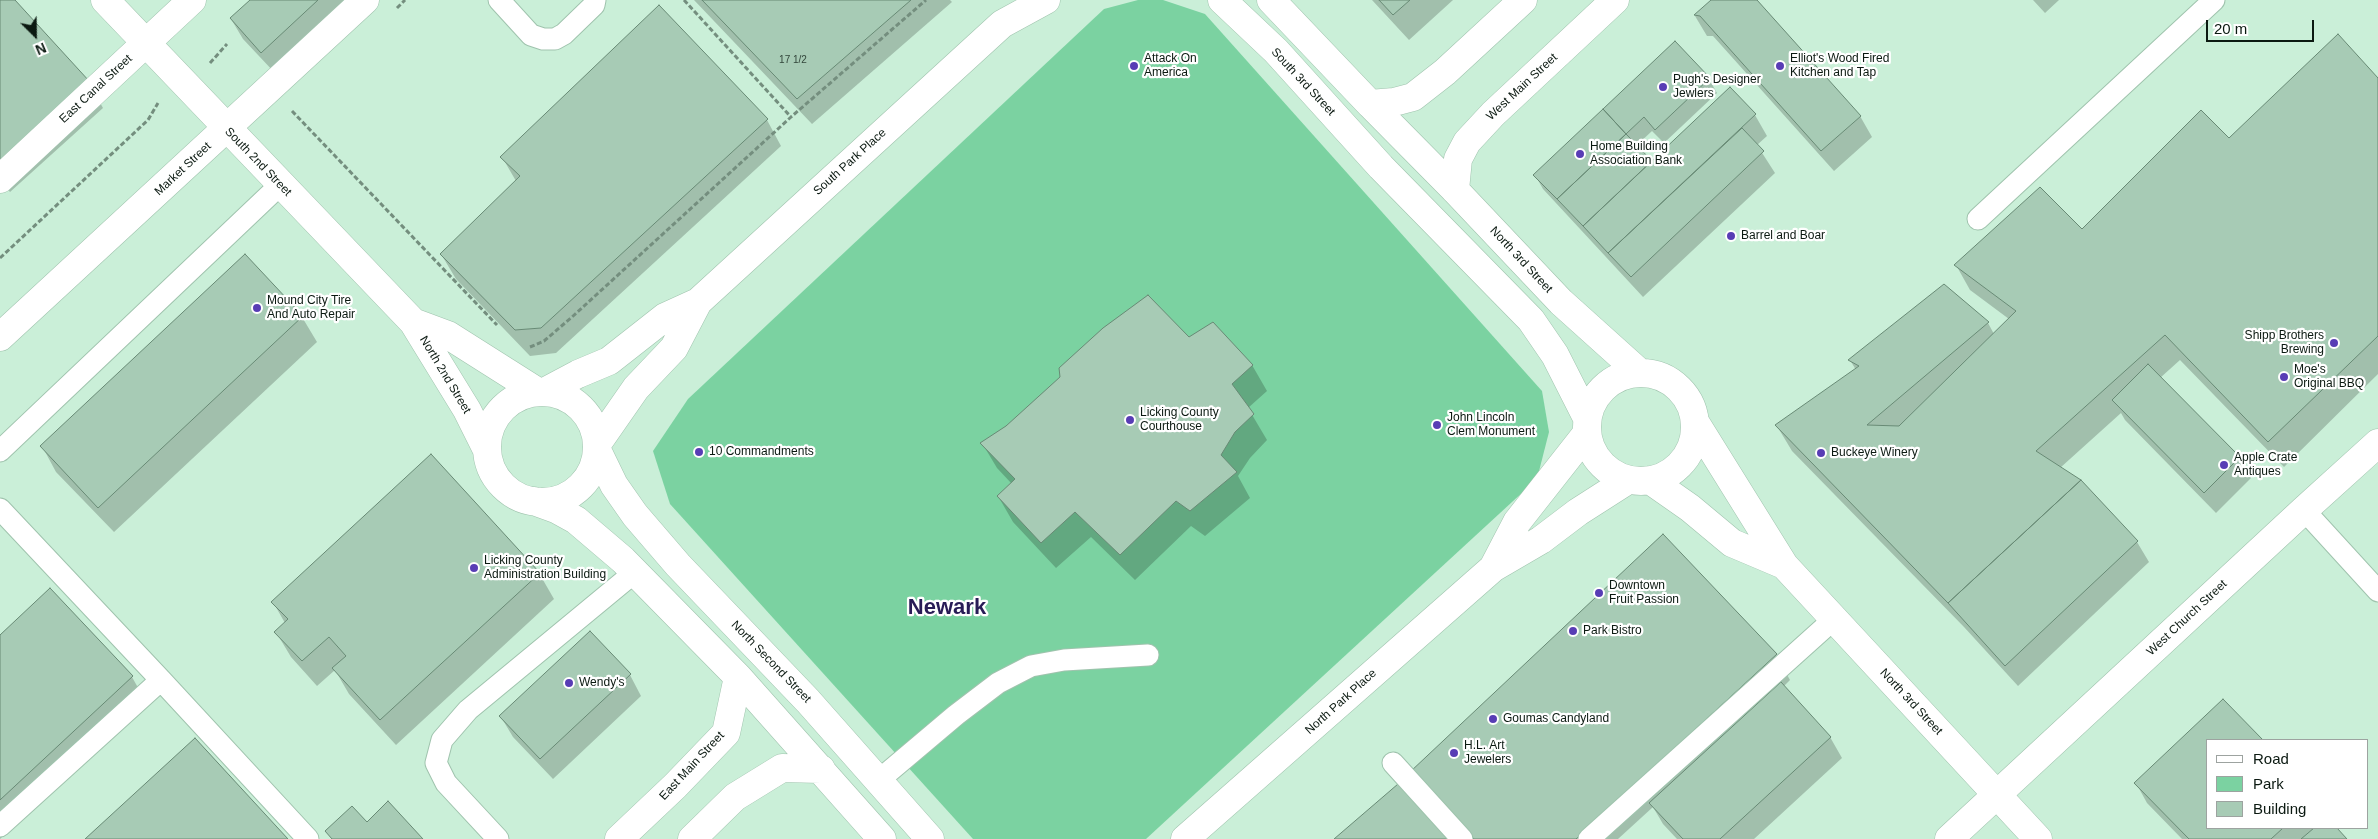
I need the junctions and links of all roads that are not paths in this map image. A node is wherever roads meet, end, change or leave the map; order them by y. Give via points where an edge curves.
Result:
1 (105, 0) edge
2 (192, 0) edge
3 (365, 0) edge
4 (499, 0) edge
5 (595, 0) edge
6 (1016, 0) edge
7 (1046, 0) edge
8 (1222, 0) edge
9 (1271, 0) edge
10 (1523, 0) edge
11 (1615, 0) edge
12 (2214, 0) edge
13 (1002, 24) junction
14 (145, 43) junction
15 (1382, 103) junction
16 (227, 129) junction
17 (0, 179) edge
18 (280, 185) junction
19 (1455, 190) junction
20 (1978, 220) dead end
21 (698, 302) junction
22 (413, 322) junction
23 (0, 337) edge
24 (1640, 373) junction
25 (542, 391) junction
26 (1695, 422) junction
27 (1587, 426) junction
28 (2378, 443) edge
29 (598, 448) junction
30 (487, 450) junction
31 (0, 451) edge
32 (1639, 480) junction
33 (534, 501) junction
34 (0, 509) edge
35 (2304, 510) junction
36 (1784, 565) junction
37 (1493, 568) junction
38 (635, 572) junction
39 (2378, 590) edge
40 (1834, 619) junction
41 (1148, 655) dead end
42 (738, 677) junction
43 (161, 680) junction
44 (1393, 764) dead end
45 (820, 769) junction
46 (879, 780) junction
47 (1997, 795) junction
48 (0, 826) edge
49 (1188, 838) edge
50 (308, 839) edge
51 (498, 839) edge
52 (619, 839) edge
53 (692, 839) edge
54 (882, 839) edge
55 (930, 839) edge
56 (1462, 839) edge
57 (1589, 839) edge
58 (1949, 839) edge
59 (2038, 839) edge

1 - 14 main road, South 2nd Street
2 - 14 main road, East Canal Street
3 - 16 main road, Market Street
4 - 5 lane via 531,35 555,39 594,5
6 - 13 main road, South Park Place
7 - 13 main road, South Park Place
8 - 27 main road, South 3rd Street via 1276,52 1381,167 1531,320 1555,355
9 - 15 main road via 1362,98
10 - 15 main road via 1413,97
11 - 19 main road, West Main Street via 1492,114 1467,142 1458,159
12 - 20 lane
13 - 21 main road, South Park Place
14 - 16 main road, South 2nd Street
14 - 17 main road, East Canal Street
15 - 19 main road, North 3rd Street via 1408,142
16 - 18 main road, South 2nd Street
16 - 23 main road, Market Street
18 - 22 main road, South 2nd Street
18 - 31 lane
19 - 24 main road, North 3rd Street via 1561,302
21 - 25 main road, South Park Place via 665,317 609,361
21 - 29 main road, South Park Place via 674,348 636,388
22 - 25 main road, North 2nd Street via 448,335
22 - 30 main road, North 2nd Street via 467,410
24 - 26 main road via 1656,374 1671,382 1692,406
24 - 27 main road via 1625,374 1611,381 1596,397
25 - 29 main road via 563,395 578,404 590,417
25 - 30 main road via 513,399 499,410 490,426
26 - 32 main road via 1689,454 1679,466 1666,476
26 - 36 main road, North 3rd Street
27 - 32 main road via 1591,449 1600,463 1613,474
27 - 37 main road, North Park Place via 1517,522
28 - 35 main road, West Church Street
29 - 33 main road via 592,471 581,486 566,498
29 - 46 main road, North Second Street via 614,485 635,516
30 - 33 main road via 488,462 496,479 510,492
32 - 36 main road, North 3rd Street via 1690,508 1732,543
32 - 37 main road, North Park Place via 1578,512 1541,540
33 - 38 main road via 576,520
34 - 43 lane
35 - 39 lane
35 - 47 main road, West Church Street
36 - 40 main road, North 3rd Street
37 - 49 main road, North Park Place
38 - 42 main road
38 - 51 lane via 468,710 442,740 436,763 446,783
40 - 47 main road, North 3rd Street
40 - 57 lane
41 - 46 lane via 1064,660 1031,666 998,683
42 - 45 main road
42 - 52 main road, East Main Street via 726,733
43 - 48 lane
43 - 50 lane
44 - 56 lane
45 - 53 main road via 782,768 735,797
45 - 54 main road
46 - 55 main road, North Second Street
47 - 58 main road, West Church Street
47 - 59 main road, North 3rd Street

